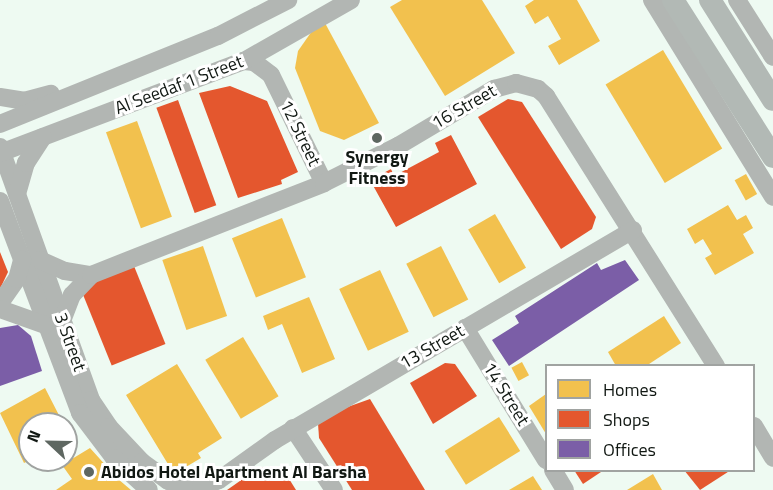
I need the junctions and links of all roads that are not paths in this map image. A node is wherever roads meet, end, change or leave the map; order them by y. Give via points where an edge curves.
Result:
1 (288, 0) edge
2 (351, 0) edge
3 (652, 0) edge
4 (673, 0) edge
5 (710, 0) edge
6 (737, 0) edge
7 (280, 43) junction
8 (773, 57) edge
9 (244, 61) junction
10 (276, 84) junction
11 (96, 87) junction
12 (0, 98) edge
13 (68, 99) junction
14 (773, 100) edge
15 (0, 124) edge
16 (43, 136) junction
17 (0, 147) edge
18 (773, 158) edge
19 (324, 183) junction
20 (773, 197) edge
21 (4, 200) edge
22 (633, 230) junction
23 (31, 260) junction
24 (91, 275) junction
25 (0, 303) edge
26 (0, 309) edge
27 (53, 323) junction
28 (465, 328) junction
29 (715, 364) edge
30 (293, 428) junction
31 (755, 429) edge
32 (545, 458) edge
33 (773, 458) edge
34 (236, 469) junction
35 (554, 472) edge
36 (196, 489) edge
37 (149, 490) edge
38 (226, 490) edge
39 (333, 490) edge
40 (565, 490) edge

1 - 11 street, Al Seedaf 1 Street via 218,36
2 - 7 street, Al Seedaf 1 Street
3 - 20 street
4 - 18 main road
5 - 14 main road
6 - 8 street
7 - 9 street, Al Seedaf 1 Street
7 - 10 street, 12 Street
9 - 10 street, 12 Street via 263,67
9 - 16 street, Al Seedaf 1 Street
10 - 19 street, 12 Street
11 - 13 street, Al Seedaf 1 Street
11 - 17 street via 79,105
12 - 13 street via 24,101 54,94
13 - 15 street, Al Seedaf 1 Street
16 - 17 street, Al Seedaf 1 Street
16 - 21 street
17 - 21 street, 3 Street
19 - 22 street, 16 Street via 398,146 494,89 527,84 546,96
19 - 24 street, 16 Street via 212,231
21 - 23 street, 3 Street
22 - 28 street, 13 Street
22 - 29 street, 16 Street
23 - 24 street, 16 Street
23 - 25 street
23 - 27 street, 3 Street
24 - 27 street, 16 Street
26 - 27 street
27 - 36 street, 3 Street via 109,427 155,472 173,483
27 - 37 street, 3 Street via 87,424 114,458
28 - 30 street, 13 Street
28 - 32 street, 14 Street
30 - 34 street, 13 Street
30 - 39 street
31 - 33 street
34 - 36 street, 13 Street
34 - 38 street, 13 Street
35 - 40 street

